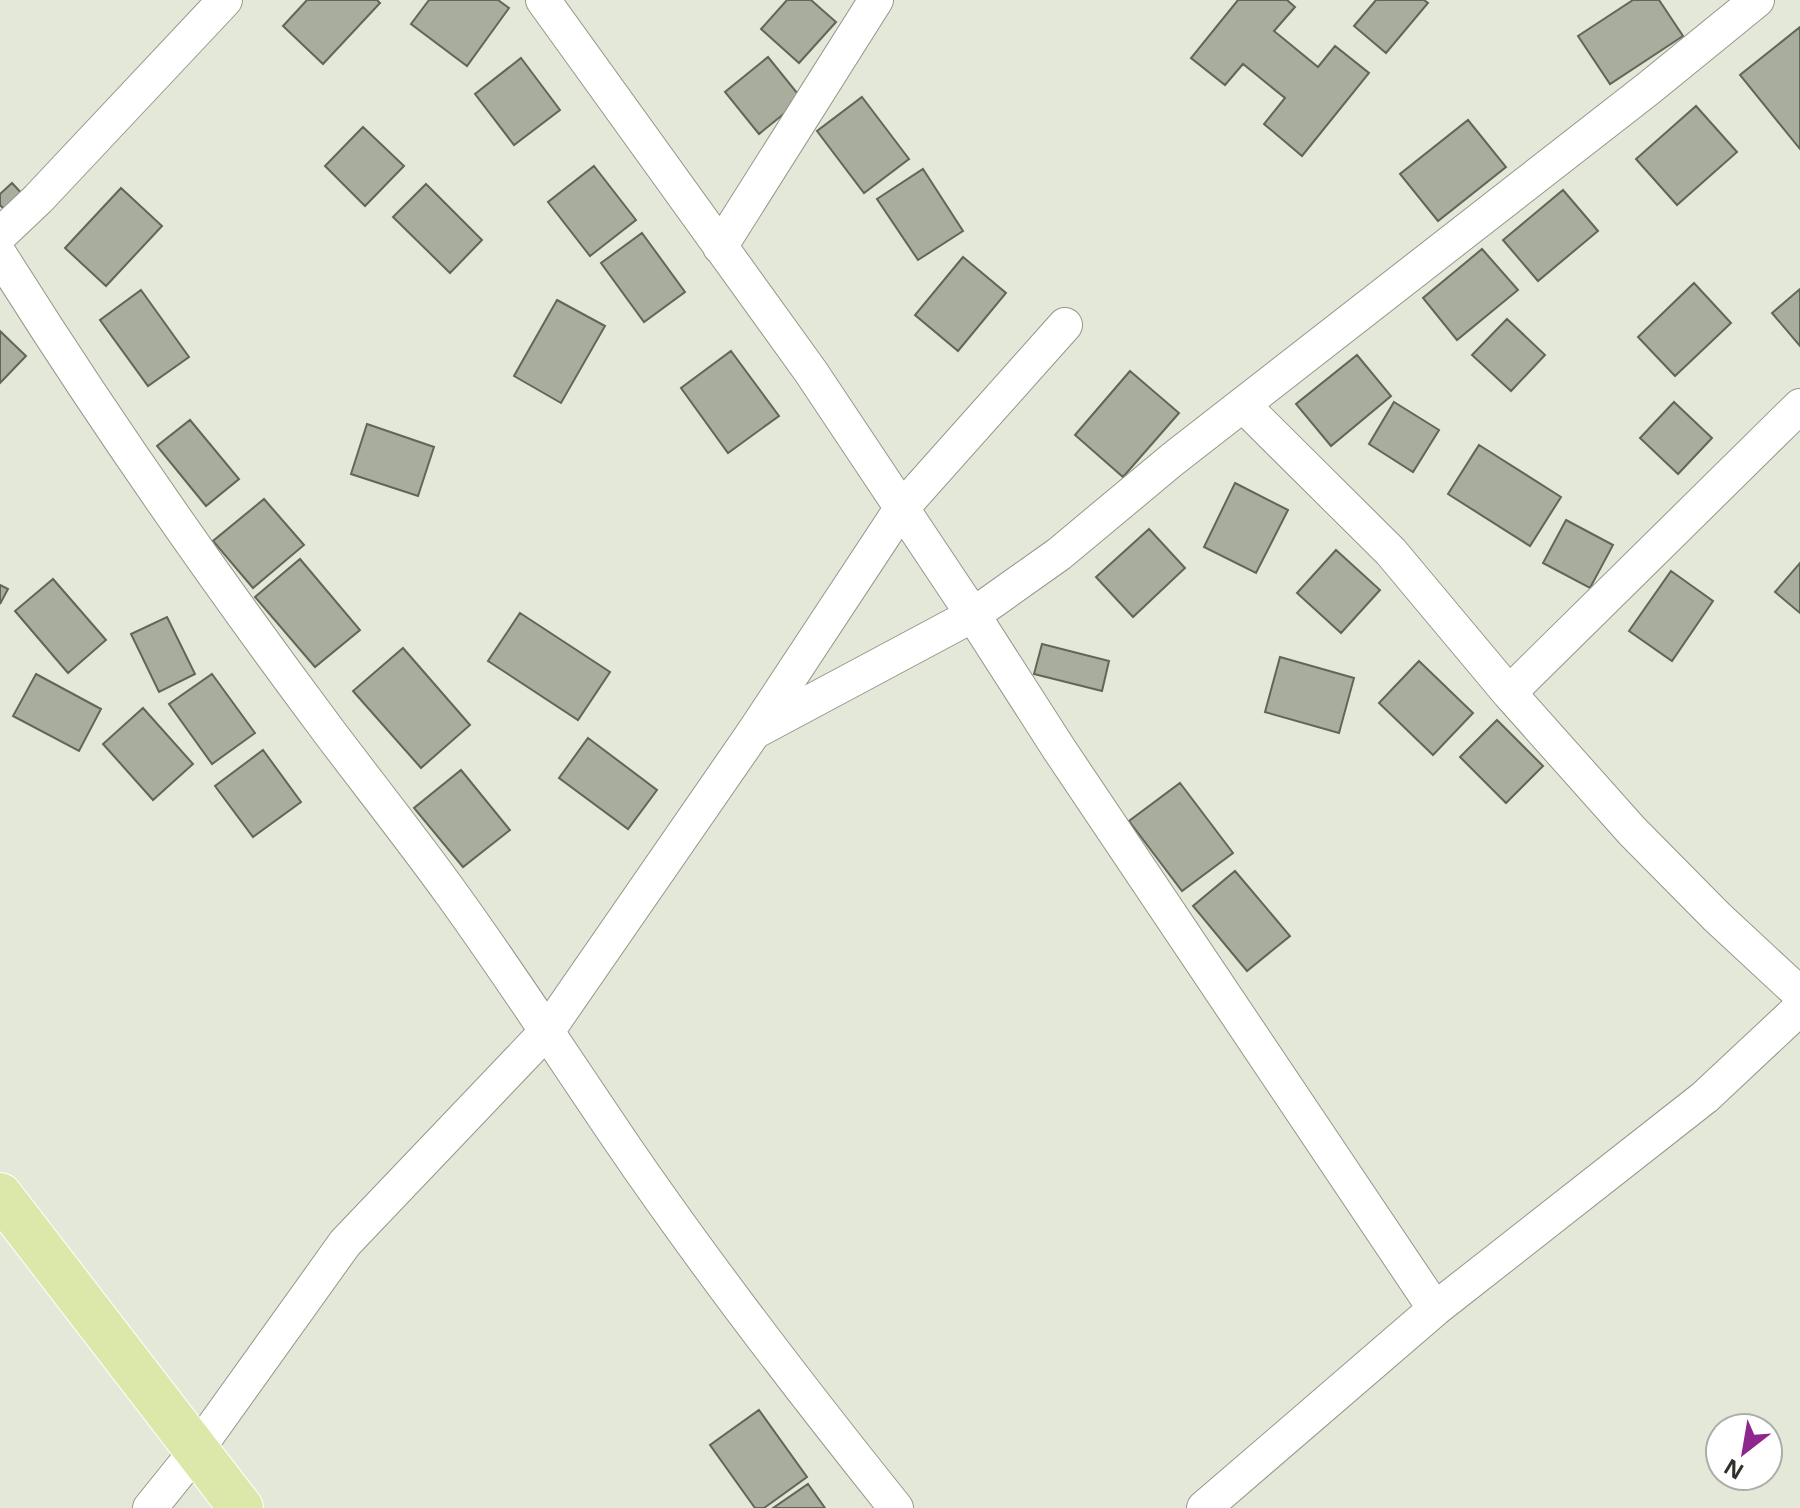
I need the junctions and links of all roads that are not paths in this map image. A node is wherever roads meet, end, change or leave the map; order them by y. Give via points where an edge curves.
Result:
1 (225, 0) edge
2 (543, 0) edge
3 (876, 0) edge
4 (1757, 0) edge
5 (0, 235) edge
6 (720, 247) junction
7 (0, 255) edge
8 (1065, 325) dead end
9 (1243, 405) junction
10 (1800, 406) edge
11 (901, 509) junction
12 (973, 615) junction
13 (1509, 693) junction
14 (754, 732) junction
15 (1800, 994) edge
16 (1800, 1008) edge
17 (548, 1030) junction
18 (0, 1195) edge
19 (1435, 1309) junction
20 (196, 1451) junction
21 (150, 1508) edge
22 (241, 1508) edge
23 (896, 1508) edge
24 (1204, 1508) edge

1 - 5 street
2 - 6 street
3 - 6 street
4 - 9 street
6 - 11 street
7 - 17 street via 145,477
8 - 11 street
9 - 12 street via 1059,554
9 - 13 street via 1391,552
10 - 13 street
11 - 12 street
11 - 14 street
12 - 14 street
12 - 19 street
13 - 15 street via 1632,831
14 - 17 street
16 - 19 street via 1705,1097
17 - 20 street via 345,1243
17 - 23 street via 700,1252
18 - 20 main road
19 - 24 street
20 - 21 street
20 - 22 main road

